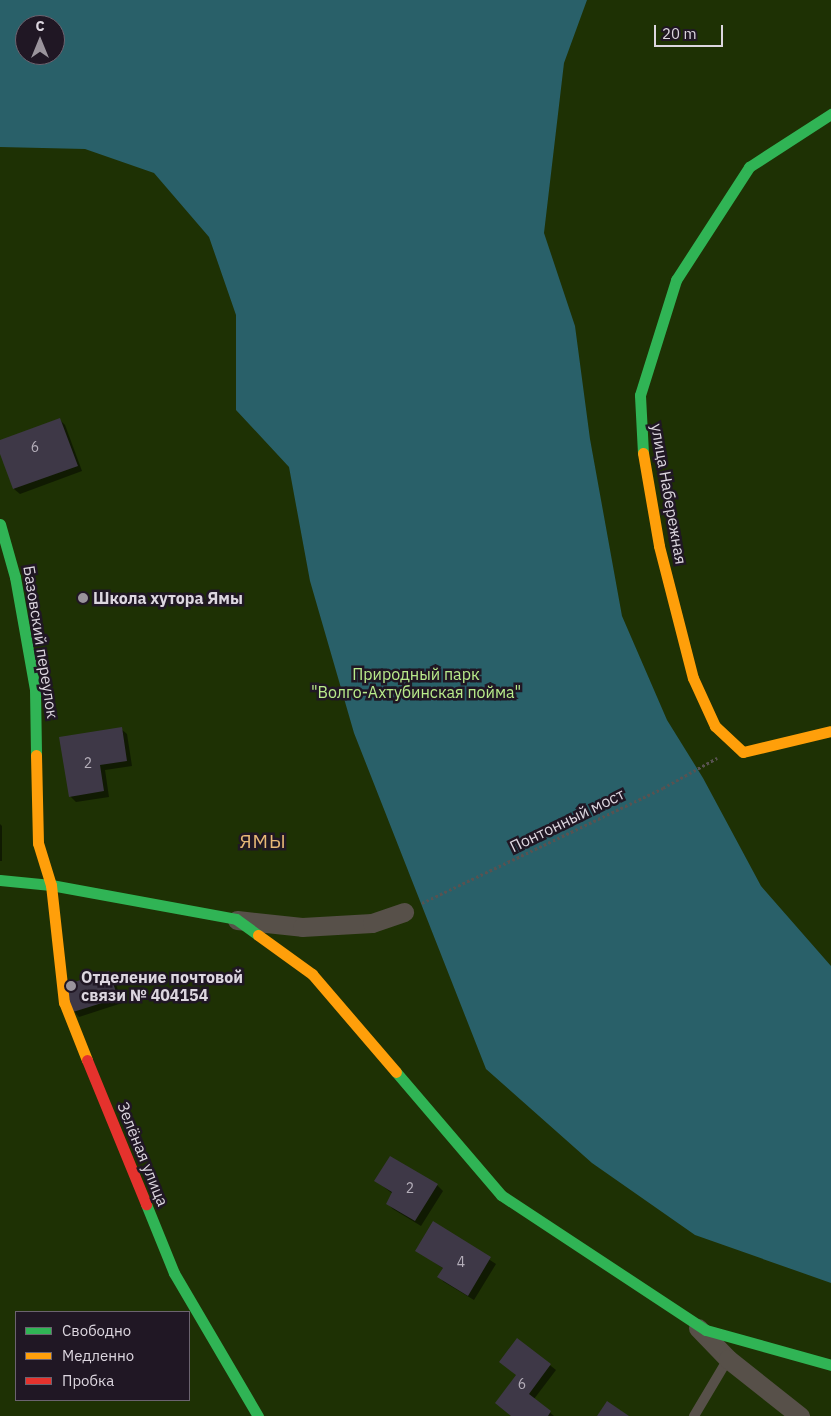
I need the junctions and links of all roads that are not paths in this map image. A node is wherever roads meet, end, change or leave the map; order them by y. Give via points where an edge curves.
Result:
1 (831, 114) edge
2 (0, 524) edge
3 (831, 731) edge
4 (0, 880) edge
5 (51, 885) junction
6 (404, 912) road end
7 (236, 919) junction
8 (690, 1320) junction
9 (728, 1359) junction
10 (831, 1364) edge
11 (258, 1416) edge
12 (694, 1416) edge
13 (800, 1416) edge

1 - 3 street, улица Набережная via 748,167 676,280 640,395 640,435 659,546 693,678 715,726 744,752
2 - 5 street, Базовский переулок via 16,577 35,689 38,843
4 - 5 street
5 - 7 street
5 - 11 street, Зелёная улица via 64,1002 174,1273
6 - 7 street via 372,923 311,926
7 - 8 street via 312,974 501,1195
8 - 9 street
8 - 10 street via 706,1330
9 - 12 lane
9 - 13 street

